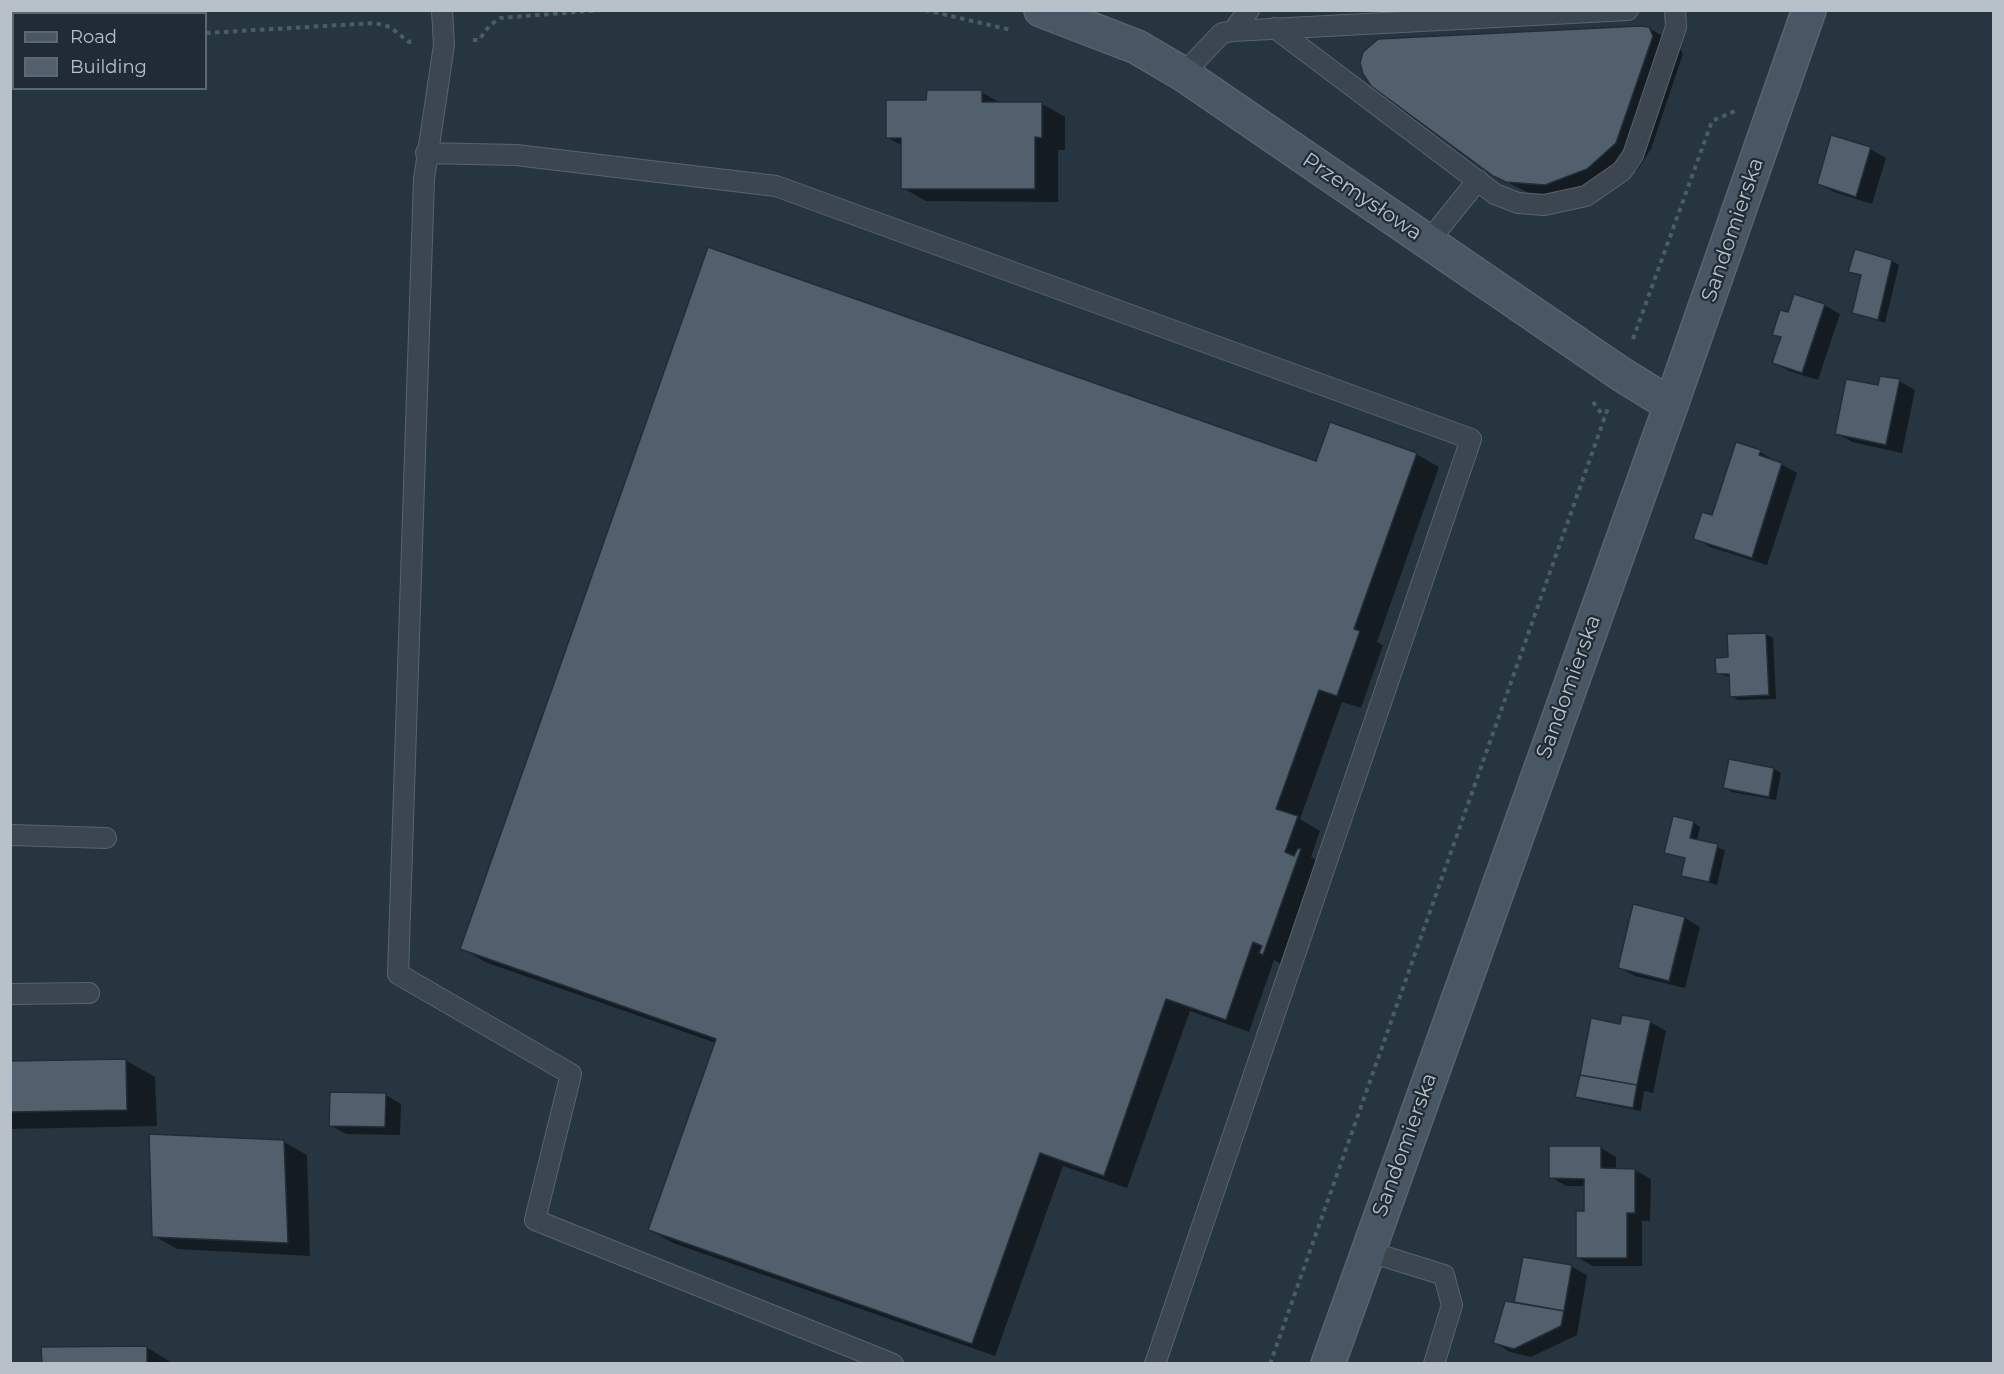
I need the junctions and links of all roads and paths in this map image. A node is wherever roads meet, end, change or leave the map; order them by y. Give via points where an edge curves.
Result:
1 (124, 10) edge
2 (442, 10) edge
3 (602, 10) edge
4 (1041, 10) edge
5 (1249, 10) edge
6 (1628, 10) edge
7 (1675, 10) edge
8 (1809, 10) edge
9 (98, 12) edge
10 (1275, 28) junction
11 (1233, 30) junction
12 (207, 33) edge
13 (444, 41) junction
14 (1183, 74) junction
15 (1743, 107) dead end
16 (426, 153) junction
17 (1478, 180) junction
18 (1428, 242) junction
19 (1641, 319) dead end
20 (1671, 405) junction
21 (1605, 418) dead end
22 (10, 835) edge
23 (106, 838) dead end
24 (89, 993) dead end
25 (10, 994) edge
26 (1367, 1251) junction
27 (893, 1364) edge
28 (1155, 1364) edge
29 (1270, 1364) edge
30 (1328, 1364) edge
31 (1434, 1364) edge

1 - 9 street
2 - 13 lane
3 - 13 path via 500,18 479,40
4 - 14 street, Przemysłowa via 1137,47
5 - 11 lane
6 - 10 lane
7 - 17 lane via 1676,27 1633,155 1622,171 1586,196 1544,206 1503,197
8 - 20 street, Sandomierska
10 - 11 lane
10 - 17 lane
11 - 14 lane via 1222,33
12 - 13 path via 375,24 390,27 409,42
13 - 16 lane
14 - 18 street, Przemysłowa
15 - 19 path via 1712,121
16 - 27 lane via 398,974 571,1074 535,1220
16 - 28 lane via 516,155 776,186 1471,440
17 - 18 lane
18 - 20 street, Przemysłowa
20 - 26 street, Sandomierska
21 - 29 path
22 - 23 lane
24 - 25 lane
26 - 30 street, Sandomierska
26 - 31 lane via 1444,1275 1452,1305

